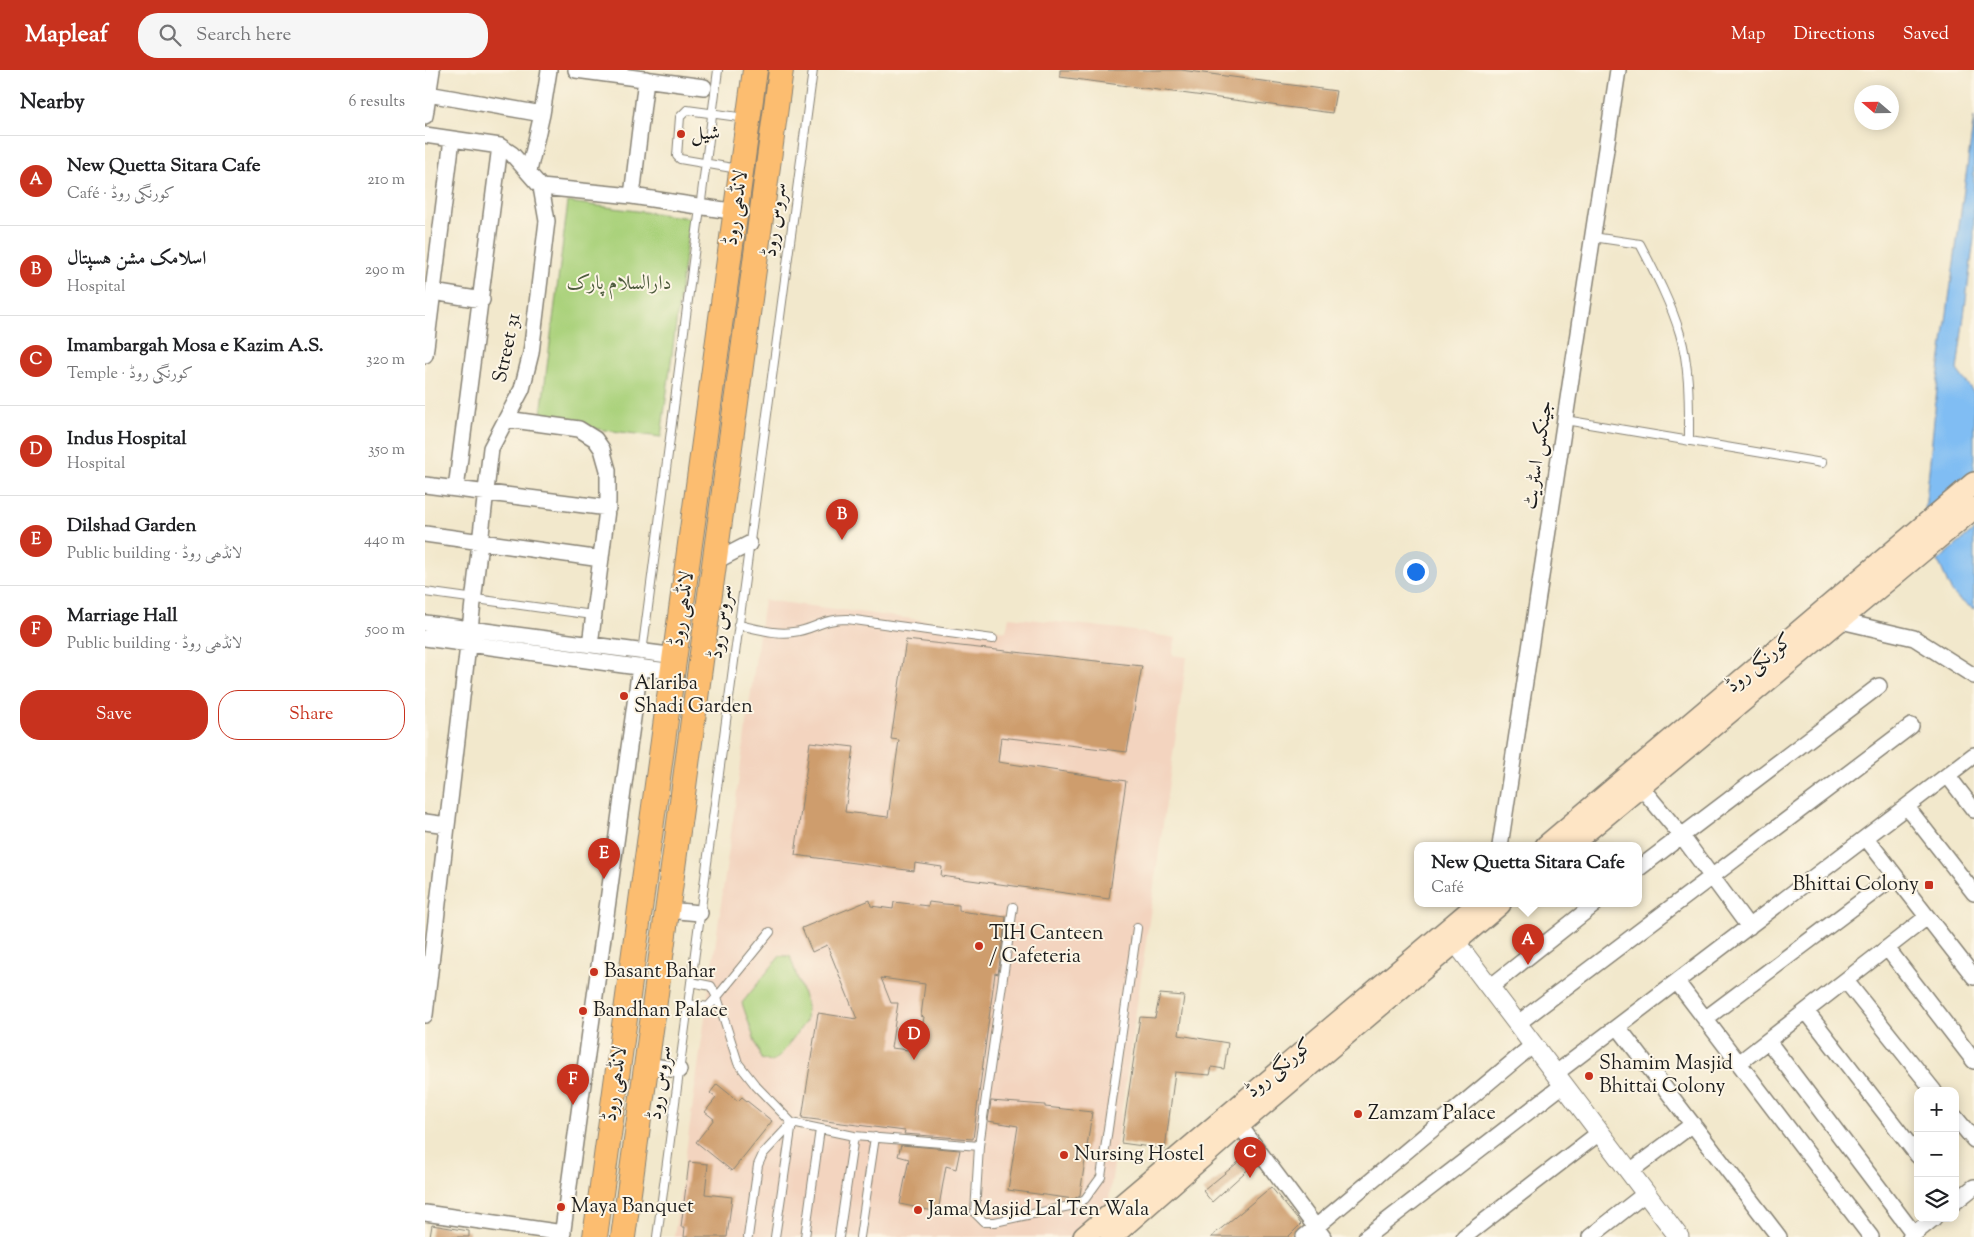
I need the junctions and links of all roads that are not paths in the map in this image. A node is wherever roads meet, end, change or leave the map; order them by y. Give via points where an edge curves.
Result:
1 (432, 70) edge
2 (549, 70) edge
3 (576, 70) edge
4 (718, 70) edge
5 (755, 70) edge
6 (781, 70) edge
7 (813, 70) edge
8 (1618, 70) edge
9 (654, 76) edge
10 (703, 86) dead end
11 (428, 94) junction
12 (712, 112) junction
13 (543, 114) junction
14 (425, 116) edge
15 (749, 118) junction
16 (425, 135) edge
17 (451, 138) junction
18 (500, 146) junction
19 (706, 163) junction
20 (743, 169) junction
21 (529, 172) junction
22 (541, 187) junction
23 (631, 196) junction
24 (700, 207) junction
25 (737, 212) junction
26 (1593, 237) junction
27 (433, 292) junction
28 (481, 300) junction
29 (425, 355) edge
30 (506, 419) junction
31 (1565, 420) junction
32 (1689, 441) junction
33 (1822, 463) dead end
34 (1974, 483) edge
35 (425, 485) edge
36 (456, 489) junction
37 (486, 492) junction
38 (608, 508) junction
39 (1974, 508) edge
40 (425, 534) edge
41 (480, 541) junction
42 (749, 544) junction
43 (1914, 547) junction
44 (601, 559) junction
45 (714, 562) junction
46 (425, 592) edge
47 (473, 597) junction
48 (593, 615) junction
49 (1841, 621) junction
50 (425, 623) edge
51 (738, 625) junction
52 (1813, 632) junction
53 (468, 636) junction
54 (425, 638) edge
55 (993, 639) dead end
56 (590, 644) junction
57 (643, 651) junction
58 (675, 664) junction
59 (640, 667) junction
60 (1974, 676) edge
61 (1879, 686) dead end
62 (1911, 726) dead end
63 (1974, 754) edge
64 (1948, 776) junction
65 (1640, 786) junction
66 (1907, 807) junction
67 (1974, 810) edge
68 (425, 822) edge
69 (447, 825) junction
70 (1681, 836) junction
71 (1866, 838) junction
72 (1501, 842) edge
73 (1551, 842) edge
74 (1574, 842) edge
75 (1642, 866) edge
76 (1711, 876) junction
77 (1895, 876) junction
78 (1974, 893) edge
79 (1013, 907) dead end
80 (1489, 907) edge
81 (1591, 907) edge
82 (667, 910) junction
83 (700, 913) junction
84 (1927, 917) junction
85 (1749, 927) junction
86 (1137, 928) dead end
87 (770, 932) dead end
88 (1450, 936) junction
89 (1887, 948) junction
90 (1974, 977) edge
91 (1846, 980) junction
92 (691, 982) junction
93 (1677, 982) junction
94 (1489, 988) junction
95 (717, 997) junction
96 (688, 1004) junction
97 (1806, 1011) junction
98 (425, 1015) edge
99 (1705, 1019) junction
100 (1517, 1024) junction
101 (1618, 1027) junction
102 (1768, 1041) junction
103 (1533, 1045) junction
104 (1974, 1061) edge
105 (1739, 1063) junction
106 (646, 1065) junction
107 (679, 1070) junction
108 (1559, 1079) junction
109 (1931, 1087) edge
110 (1234, 1118) junction
111 (1959, 1122) edge
112 (792, 1123) junction
113 (1693, 1124) junction
114 (820, 1129) junction
115 (1599, 1133) junction
116 (854, 1136) junction
117 (875, 1137) junction
118 (1974, 1140) edge
119 (979, 1146) junction
120 (1914, 1151) edge
121 (1629, 1172) junction
122 (1974, 1187) edge
123 (1646, 1194) junction
124 (1959, 1199) edge
125 (425, 1213) edge
126 (1929, 1222) edge
127 (1314, 1234) edge
128 (563, 1235) edge
129 (1912, 1236) edge
130 (595, 1237) edge
131 (623, 1237) edge
132 (657, 1237) edge
133 (748, 1237) edge
134 (775, 1237) edge
135 (805, 1237) edge
136 (839, 1237) edge
137 (860, 1237) edge
138 (1084, 1237) edge
139 (1111, 1237) edge
140 (1366, 1237) edge
141 (1464, 1237) edge
142 (1590, 1237) edge
143 (1679, 1237) edge
144 (1779, 1237) edge
145 (1871, 1237) edge

1 - 11 street
2 - 13 street
3 - 9 street
4 - 12 lane
5 - 15 main road, لانڈھی روڈ
6 - 45 main road, لانڈھی روڈ
7 - 42 lane, سروس روڈ
8 - 26 street, جینکس اسٹریٹ
9 - 10 street
9 - 23 street
11 - 13 street
11 - 14 street
12 - 15 lane
12 - 19 lane
12 - 19 lane via 687,110 680,117 677,156
13 - 21 street
15 - 20 main road, لانڈھی روڈ
16 - 17 street
17 - 18 street
17 - 27 street
18 - 21 street, Street 31
18 - 28 street
19 - 20 lane
19 - 24 lane
20 - 25 main road, لانڈھی روڈ
21 - 22 street, Street 31
22 - 23 street
22 - 30 street, Street 31 via 547,221 531,353 522,389
23 - 24 street
24 - 25 street
24 - 57 lane
25 - 58 main road, لانڈھی روڈ
26 - 31 street, جینکس اسٹریٹ
26 - 32 lane via 1640,244 1661,285 1681,335 1688,387
27 - 28 street
27 - 29 street
28 - 36 street
30 - 37 street, Street 31 via 491,448
30 - 38 street via 579,429 595,439 602,449 608,470
31 - 32 lane
31 - 72 street, جینکس اسٹریٹ
32 - 33 lane
34 - 43 main road, کورنگی روڈ
35 - 36 street
36 - 37 street
37 - 38 street
37 - 41 street, Street 31
38 - 44 street
39 - 43 main road, کورنگی روڈ
40 - 41 street
41 - 44 street
41 - 47 street, Street 31
42 - 45 street
42 - 51 lane, سروس روڈ
43 - 49 main road, کورنگی روڈ
43 - 52 main road, کورنگی روڈ
44 - 48 street
45 - 82 main road, لانڈھی روڈ
46 - 47 lane
47 - 48 lane
47 - 53 street, Street 31
48 - 56 street
49 - 52 main road, کورنگی روڈ
49 - 60 street via 1914,638
50 - 53 street
51 - 55 lane via 785,633 824,621 847,619
51 - 83 lane, سروس روڈ
52 - 65 main road, کورنگی روڈ
52 - 73 main road, کورنگی روڈ
53 - 54 street
53 - 56 street
53 - 59 street
53 - 69 street, Street 31
56 - 57 street
57 - 58 street
57 - 59 lane
58 - 59 street
58 - 130 main road, لانڈھی روڈ
59 - 128 street
61 - 70 street
62 - 76 street
63 - 64 street
64 - 66 street
64 - 67 street
65 - 70 street
65 - 74 main road, کورنگی روڈ
66 - 71 street
66 - 78 street
68 - 69 street
69 - 98 street, Street 31
70 - 75 street
70 - 76 street
71 - 77 street
71 - 85 street
76 - 85 street
76 - 100 street
77 - 84 street
77 - 99 street
79 - 119 lane
80 - 88 main road, کورنگی روڈ
81 - 94 street
82 - 83 street
82 - 106 main road, لانڈھی روڈ
83 - 92 lane, سروس روڈ
84 - 89 street
84 - 90 street
85 - 93 street
86 - 119 lane via 1103,1171 1093,1190 1085,1199 1065,1209 984,1222 975,1213
87 - 95 lane
88 - 94 street
88 - 110 main road, کورنگی روڈ
89 - 91 street
89 - 104 street
91 - 97 street
91 - 109 street
92 - 95 lane via 711,986
92 - 96 lane, سروس روڈ
93 - 99 street
93 - 101 street
94 - 100 street
95 - 96 lane via 708,1007
95 - 112 lane via 738,1063
96 - 107 lane, سروس روڈ
97 - 102 street
97 - 120 street
99 - 105 street
100 - 103 street
101 - 108 street
101 - 113 street
102 - 105 street
102 - 129 street
103 - 108 street
103 - 127 street
105 - 145 street
106 - 107 street
106 - 131 main road, لانڈھی روڈ
107 - 132 lane, سروس روڈ
108 - 115 street
108 - 140 street
110 - 127 street
110 - 138 main road, کورنگی روڈ
110 - 139 main road, کورنگی روڈ
111 - 118 street
112 - 114 lane
112 - 133 lane via 763,1154 758,1165
112 - 134 lane
113 - 121 street
113 - 144 street
114 - 116 lane
114 - 135 lane
115 - 121 street
115 - 141 street
116 - 117 lane
116 - 136 lane
117 - 119 lane
117 - 137 lane
121 - 123 street
122 - 124 street
123 - 142 street
123 - 143 street
125 - 128 street
126 - 129 street

